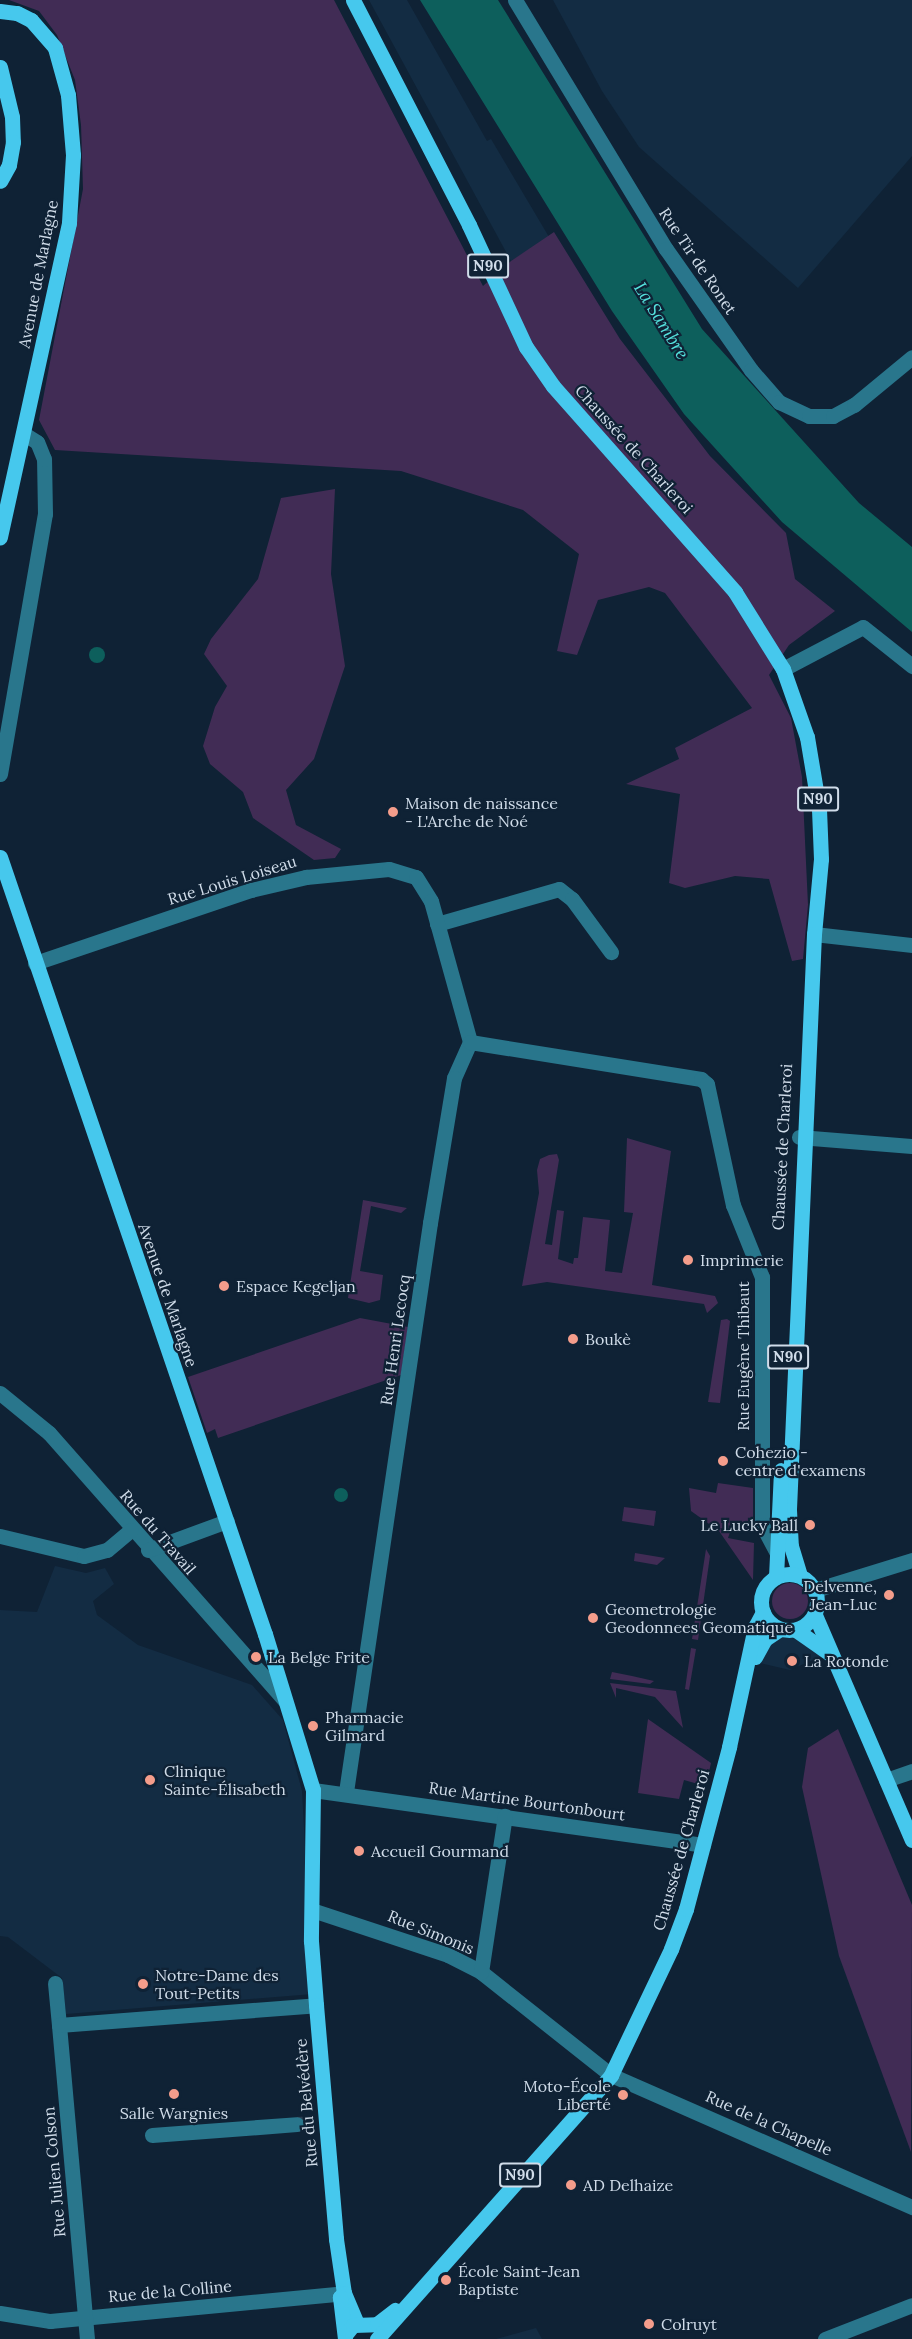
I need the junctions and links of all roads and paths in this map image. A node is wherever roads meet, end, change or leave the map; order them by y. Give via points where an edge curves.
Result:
1 (353, 0) edge
2 (515, 0) edge
3 (0, 11) edge
4 (0, 67) edge
5 (0, 181) edge
6 (912, 357) edge
7 (24, 434) junction
8 (0, 538) edge
9 (912, 666) edge
10 (783, 669) junction
11 (0, 774) edge
12 (0, 857) edge
13 (0, 873) edge
14 (3, 888) edge
15 (437, 924) junction
16 (814, 934) junction
17 (912, 945) edge
18 (611, 952) dead end
19 (35, 963) junction
20 (470, 1042) junction
21 (802, 1137) junction
22 (912, 1146) edge
23 (0, 1393) edge
24 (227, 1521) junction
25 (131, 1530) junction
26 (0, 1536) edge
27 (148, 1550) junction
28 (776, 1551) junction
29 (912, 1560) edge
30 (800, 1576) junction
31 (776, 1577) junction
32 (815, 1590) junction
33 (763, 1612) junction
34 (815, 1615) junction
35 (788, 1630) junction
36 (831, 1655) junction
37 (747, 1677) junction
38 (284, 1700) junction
39 (912, 1771) edge
40 (886, 1780) junction
41 (313, 1790) junction
42 (346, 1792) junction
43 (505, 1816) junction
44 (912, 1840) edge
45 (703, 1845) junction
46 (312, 1910) junction
47 (481, 1972) junction
48 (55, 1983) dead end
49 (316, 2005) junction
50 (59, 2025) junction
51 (611, 2075) junction
52 (297, 2124) tunnel mouth
53 (153, 2135) dead end
54 (912, 2207) edge
55 (429, 2276) junction
56 (344, 2293) junction
57 (912, 2305) edge
58 (0, 2313) edge
59 (84, 2317) junction
60 (362, 2324) junction
61 (345, 2337) edge
62 (87, 2339) edge
63 (376, 2339) edge
64 (825, 2339) edge

1 - 10 main road, Chaussée de Charleroi / N90 via 537,366 721,573
2 - 6 street, Rue Tir de Ronet via 666,249 751,370 779,402 809,416 833,416 854,405
3 - 7 main road, Avenue de Marlagne via 31,20 55,48 72,124 69,223
4 - 5 main road via 12,117 13,142 9,165
7 - 8 main road, Avenue de Marlagne
7 - 11 street via 37,442 44,459 45,514
9 - 10 street via 863,627
10 - 16 main road, Chaussée de Charleroi / N90 via 807,737 817,787 821,859
12 - 14 main road, Avenue de Marlagne
13 - 14 street
14 - 19 main road, Avenue de Marlagne via 14,903
15 - 18 street via 559,889 572,899
15 - 19 street, Rue Louis Loiseau via 431,901 416,877 389,869 306,876 251,890
15 - 20 street
16 - 17 street
16 - 21 main road, Chaussée de Charleroi / N90
19 - 24 main road, Avenue de Marlagne
20 - 28 street, Rue Eugène Thibaut via 701,1079 707,1084 733,1205 762,1277 762,1525
20 - 42 street, Rue Henri Lecocq via 454,1078
21 - 22 street
21 - 28 main road, Chaussée de Charleroi / N90
21 - 30 main road, Chaussée de Charleroi / N90 via 789,1528
23 - 25 street, Rue du Travail via 50,1433
24 - 27 street
24 - 38 main road, Avenue de Marlagne
25 - 26 street via 107,1550 84,1556
25 - 27 street, Rue du Travail
27 - 38 street, Rue du Travail
28 - 31 main road, Chaussée de Charleroi / N90
29 - 32 street
30 - 31 main road
30 - 32 main road
31 - 33 main road, N90 via 762,1594
32 - 34 main road
33 - 35 main road
33 - 37 main road, Chaussée de Charleroi / N90 via 755,1628
34 - 35 main road, N90
34 - 36 main road
35 - 36 main road
35 - 37 main road, Chaussée de Charleroi / N90 via 765,1638
36 - 40 main road
37 - 45 main road, Chaussée de Charleroi / N90
38 - 41 main road, Avenue de Marlagne
39 - 40 street
40 - 44 main road
41 - 42 street, Rue Martine Bourtonbourt
41 - 46 main road, Rue du Belvédère
42 - 43 street, Rue Martine Bourtonbourt
43 - 45 street, Rue Martine Bourtonbourt
43 - 47 street
45 - 51 main road, Chaussée de Charleroi / N90 via 671,1950
46 - 47 street, Rue Simonis via 448,1955
46 - 49 main road, Rue du Belvédère
47 - 51 street, Rue Simonis
48 - 50 street, Rue Julien Colson
49 - 50 street
49 - 56 main road, Rue du Belvédère via 321,2122
50 - 59 street, Rue Julien Colson
51 - 54 street, Rue de la Chapelle
51 - 55 main road, Chaussée de Charleroi / N90
52 - 53 street
55 - 60 main road, Chaussée de Charleroi / N90 via 377,2324
55 - 63 main road, Chaussée de Charleroi
56 - 59 street, Rue de la Colline
56 - 60 main road
56 - 61 main road via 340,2297
57 - 64 street
58 - 59 street, Rue de la Colline via 50,2321
59 - 62 street, Rue Julien Colson
60 - 61 main road, N90
60 - 63 main road

